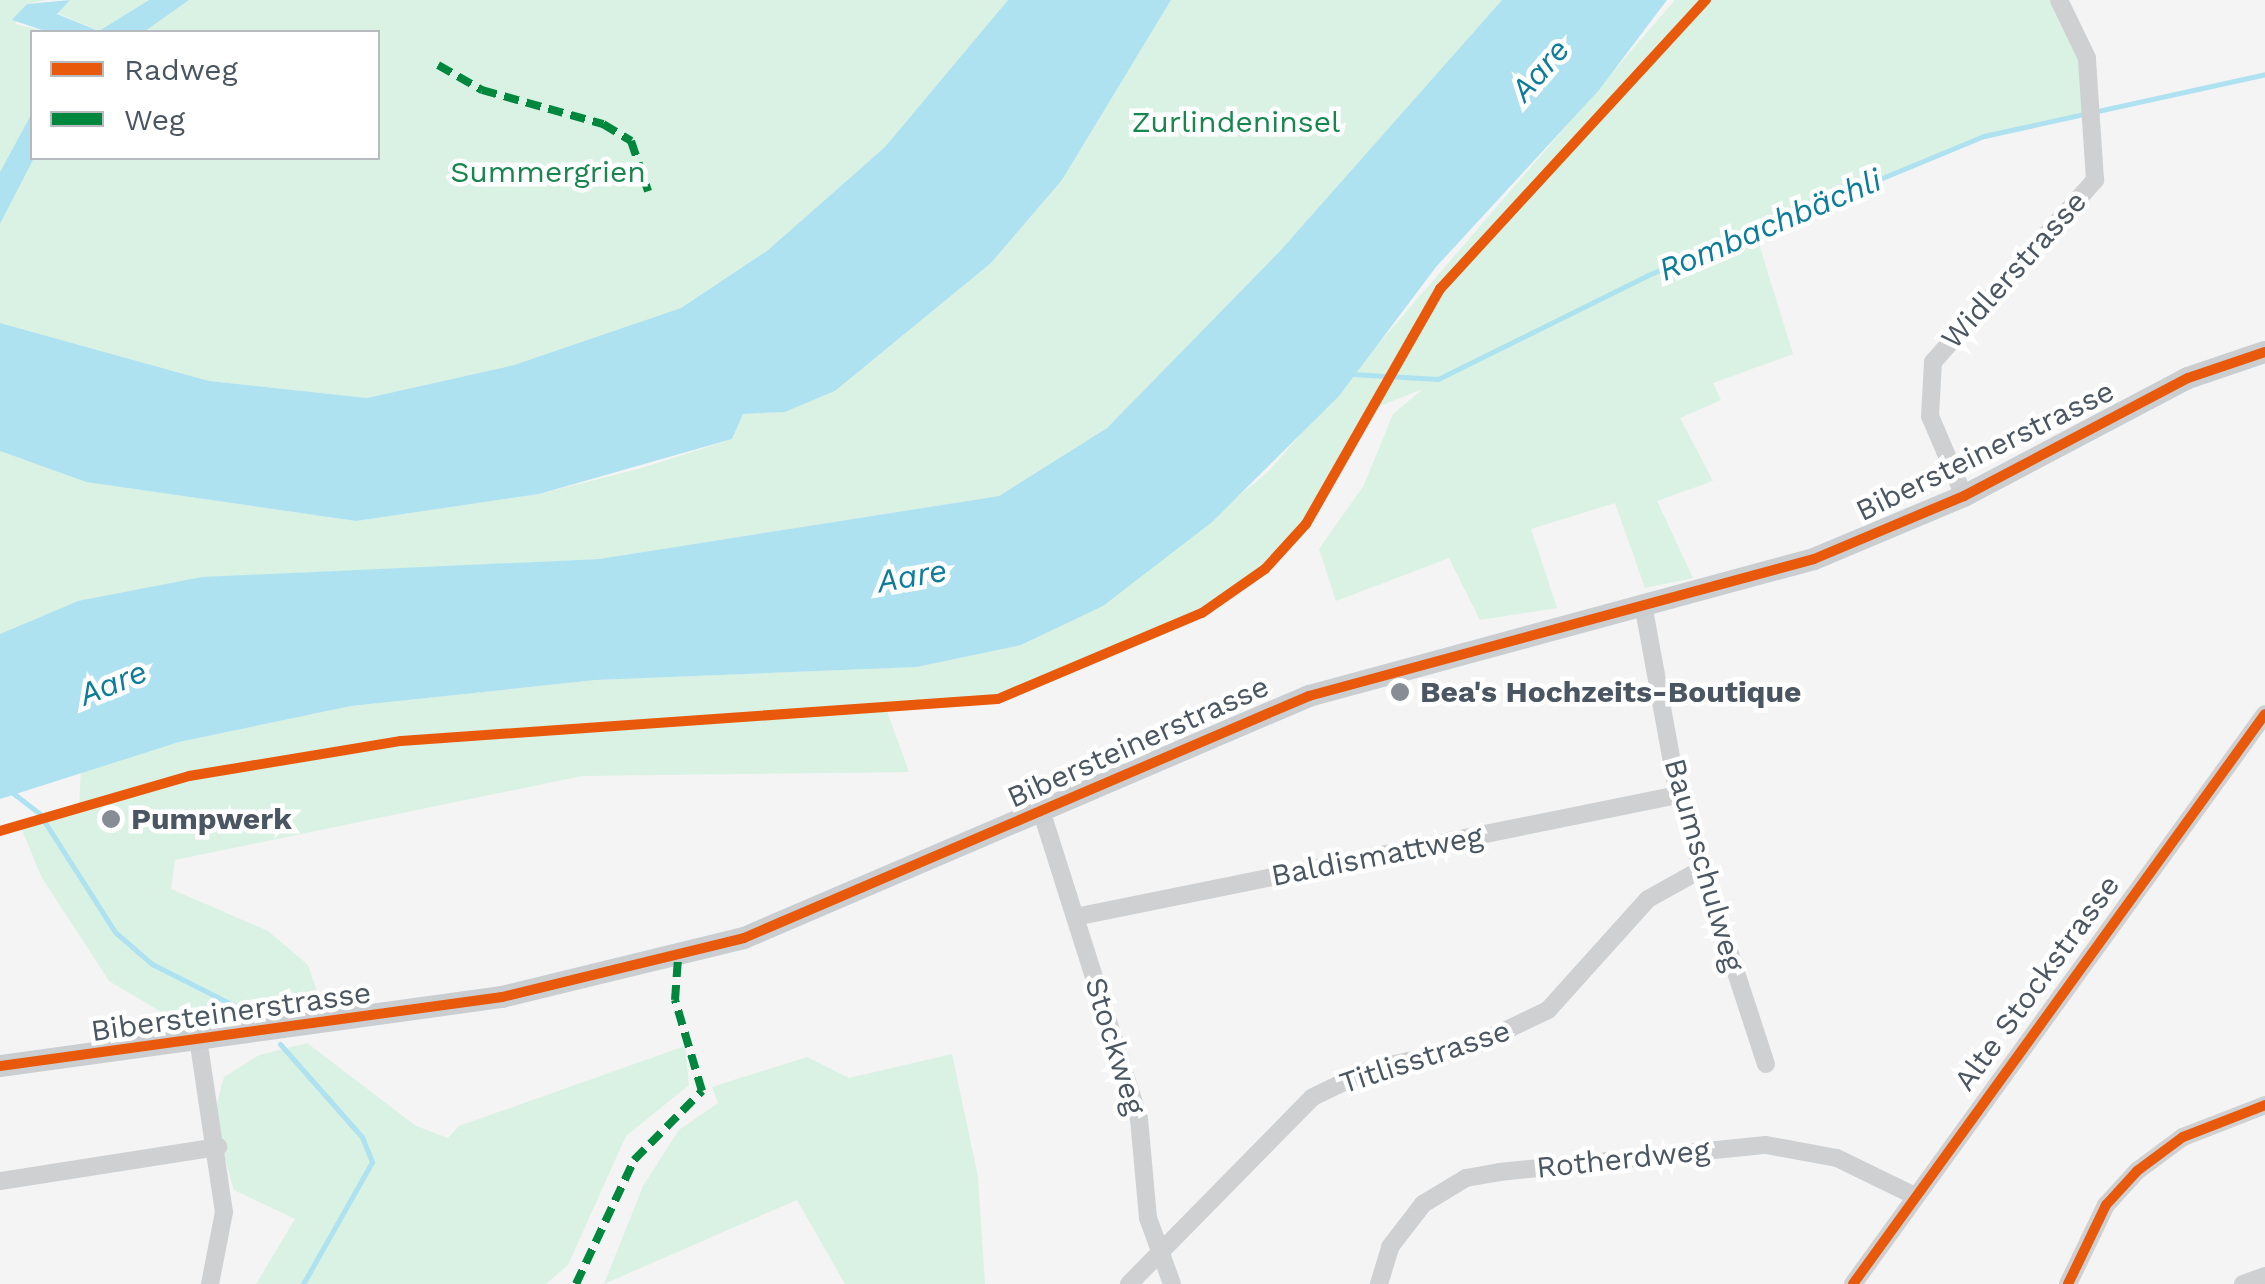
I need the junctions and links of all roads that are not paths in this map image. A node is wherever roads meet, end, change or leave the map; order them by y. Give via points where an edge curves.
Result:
1 (2058, 0) edge
2 (2265, 352) edge
3 (1964, 496) junction
4 (1642, 604) junction
5 (2265, 714) edge
6 (1678, 795) junction
7 (1041, 810) junction
8 (1700, 870) junction
9 (1076, 918) junction
10 (199, 1044) junction
11 (1766, 1064) dead end
12 (0, 1066) edge
13 (2265, 1105) edge
14 (218, 1147) junction
15 (0, 1180) edge
16 (1913, 1195) junction
17 (1157, 1254) junction
18 (2265, 1276) edge
19 (210, 1284) edge
20 (1129, 1284) edge
21 (1172, 1284) edge
22 (1379, 1284) edge
23 (1853, 1284) edge
24 (2068, 1284) edge
25 (2243, 1284) edge

1 - 3 street, Widlerstrasse via 2082,36 2096,121 2095,180 1933,362 1930,416
2 - 3 main road, Bibersteinerstrasse via 2172,386
3 - 4 main road, Bibersteinerstrasse via 1804,562
4 - 6 street, Baumschulweg
4 - 7 main road, Bibersteinerstrasse via 1308,696
5 - 16 street, Alte Stockstrasse
6 - 8 street, Baumschulweg
6 - 9 street, Baldismattweg
7 - 9 street, Stockweg
7 - 10 main road, Bibersteinerstrasse via 829,908 678,958 502,997
8 - 11 street, Baumschulweg
8 - 17 street, Titlisstrasse via 1648,899 1548,1010 1468,1048 1370,1069 1313,1096
9 - 17 street, Stockweg via 1138,1119
10 - 12 main road, Bibersteinerstrasse
10 - 14 street
13 - 24 street via 2182,1137 2137,1171 2094,1224
14 - 15 street
14 - 19 street via 224,1212
16 - 22 street, Rotherdweg via 1837,1158 1766,1144 1483,1175 1440,1191 1402,1226
16 - 23 street, Alte Stockstrasse
17 - 20 street, Titlisstrasse
17 - 21 street, Stockweg
18 - 25 street

